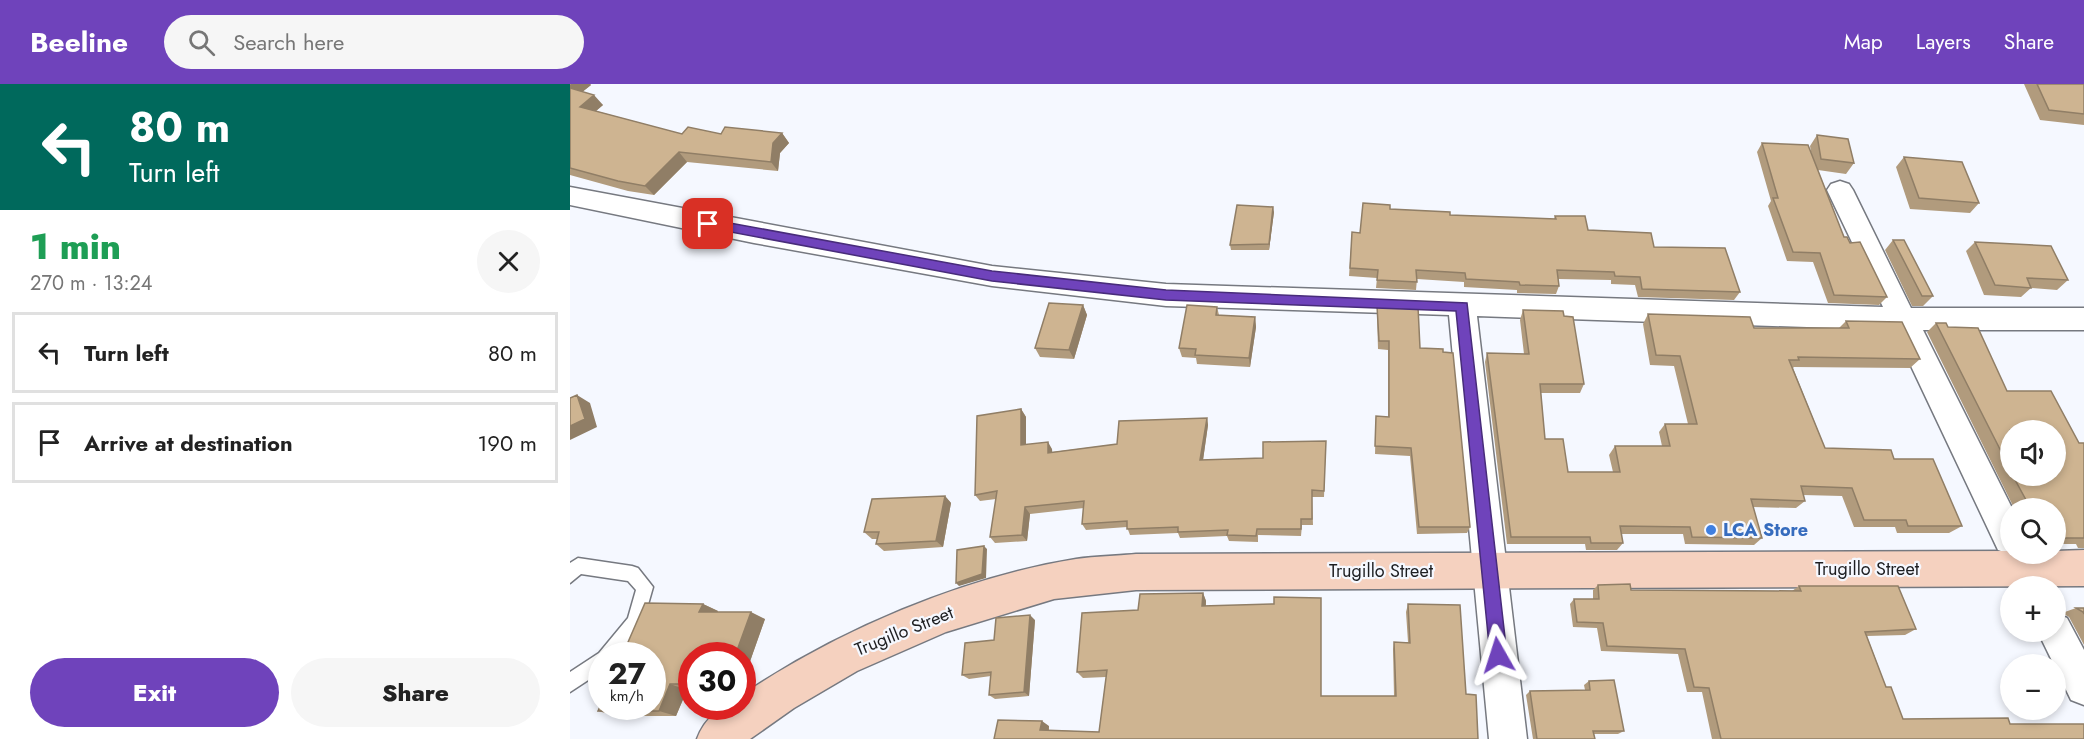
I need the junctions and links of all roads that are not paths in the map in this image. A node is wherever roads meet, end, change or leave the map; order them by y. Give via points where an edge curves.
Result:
1 (1840, 190) dead end
2 (570, 196) edge
3 (1462, 307) junction
4 (1903, 318) junction
5 (2084, 319) edge
6 (2000, 519) edge
7 (2000, 562) edge
8 (2042, 564) edge
9 (2084, 568) edge
10 (1490, 571) junction
11 (570, 575) edge
12 (618, 642) edge
13 (2061, 642) edge
14 (588, 670) edge
15 (570, 683) edge
16 (2084, 687) edge
17 (717, 739) edge
18 (1508, 739) edge

1 - 4 street
2 - 3 street via 992,276 1166,295
3 - 4 street
3 - 10 street
4 - 5 street
4 - 6 street
7 - 10 street, Trugillo Street
8 - 9 street, Trugillo Street
10 - 17 street, Trugillo Street via 1136,572 1077,577 1010,593 900,630 783,689
10 - 18 street
11 - 12 lane via 578,566 632,574 645,587 635,623
13 - 16 street
14 - 15 lane

